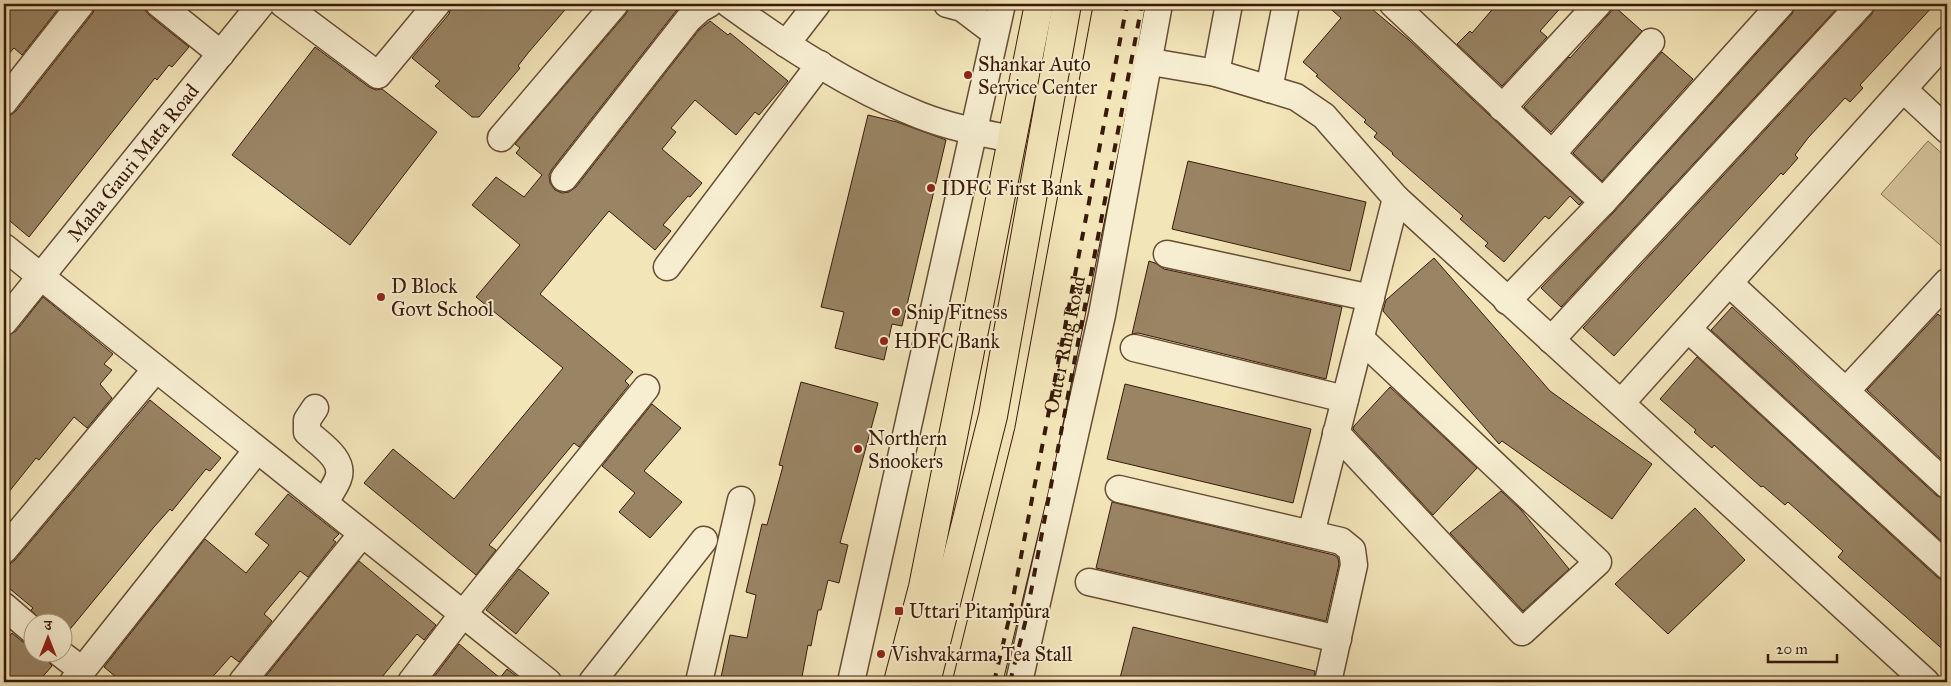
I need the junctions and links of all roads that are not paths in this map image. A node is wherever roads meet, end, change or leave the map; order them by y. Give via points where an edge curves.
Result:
1 (81, 4) edge
2 (159, 4) edge
3 (261, 4) edge
4 (283, 4) edge
5 (437, 4) edge
6 (615, 4) edge
7 (710, 4) edge
8 (729, 4) edge
9 (816, 4) edge
10 (1002, 4) edge
11 (1039, 4) edge
12 (1067, 4) edge
13 (1108, 4) edge
14 (1131, 4) edge
15 (1159, 4) edge
16 (1229, 4) edge
17 (1286, 4) edge
18 (1598, 4) edge
19 (1781, 4) edge
20 (1861, 4) edge
21 (957, 5) edge
22 (1409, 9) edge
23 (995, 33) junction
24 (1947, 40) edge
25 (1651, 42) dead end
26 (786, 44) junction
27 (221, 54) junction
28 (1135, 59) junction
29 (820, 64) junction
30 (1216, 73) junction
31 (1269, 89) junction
32 (1903, 89) junction
33 (4, 102) edge
34 (1502, 108) junction
35 (1947, 130) edge
36 (974, 131) junction
37 (501, 138) dead end
38 (1012, 139) junction
39 (1552, 154) junction
40 (564, 178) dead end
41 (1396, 198) junction
42 (1603, 202) junction
43 (4, 247) edge
44 (1167, 254) dead end
45 (667, 267) dead end
46 (41, 277) junction
47 (1728, 283) junction
48 (1943, 295) edge
49 (1371, 298) junction
50 (1507, 301) junction
51 (4, 322) edge
52 (1688, 329) junction
53 (1361, 339) junction
54 (1551, 340) junction
55 (1134, 348) dead end
56 (156, 369) junction
57 (646, 388) dead end
58 (1846, 392) junction
59 (1345, 399) junction
60 (1621, 403) junction
61 (315, 408) dead end
62 (1336, 433) junction
63 (257, 450) junction
64 (1947, 485) edge
65 (1119, 489) dead end
66 (741, 500) dead end
67 (324, 503) junction
68 (362, 534) junction
69 (1311, 534) junction
70 (704, 540) dead end
71 (4, 550) edge
72 (1947, 566) edge
73 (1089, 582) dead end
74 (4, 606) edge
75 (463, 614) junction
76 (22, 621) edge
77 (1338, 639) junction
78 (69, 664) edge
79 (77, 676) edge
80 (242, 682) edge
81 (411, 682) edge
82 (548, 682) edge
83 (592, 682) edge
84 (699, 682) edge
85 (851, 682) edge
86 (898, 682) edge
87 (926, 682) edge
88 (967, 682) edge
89 (988, 682) edge
90 (1019, 682) edge
91 (1328, 682) edge
92 (1926, 682) edge

1 - 33 street
2 - 27 street
3 - 27 street, Maha Gauri Mata Road
4 - 5 street via 378,74
6 - 37 street
7 - 40 street via 688,20
8 - 26 street
9 - 26 street
10 - 23 street
11 - 38 main road
12 - 87 main road via 993,416
13 - 88 main road, Outer Ring Road via 1029,431
14 - 28 main road, Outer Ring Road
15 - 28 street
16 - 30 street
17 - 31 street
18 - 34 street
19 - 42 street
20 - 54 street
21 - 23 street
22 - 34 street
23 - 36 street
24 - 32 street
25 - 39 street
26 - 29 street
27 - 46 street, Maha Gauri Mata Road
28 - 30 street
28 - 89 main road, Outer Ring Road
28 - 90 street via 1102,315
29 - 36 street via 887,102 921,116
29 - 45 street
30 - 31 street
31 - 41 street via 1296,97 1324,116
32 - 35 street
32 - 47 street
34 - 39 street
36 - 38 street
36 - 85 street
38 - 86 main road via 923,587
39 - 42 street
41 - 49 street
41 - 50 street
42 - 50 street
43 - 46 street
44 - 49 street
46 - 51 street, Maha Gauri Mata Road
46 - 56 street
47 - 52 street
47 - 58 street
48 - 58 street
49 - 53 street
50 - 54 street
52 - 60 street
52 - 72 street
53 - 59 street
53 - 62 street via 1598,562 1522,632
54 - 60 street
55 - 59 street
56 - 63 street
56 - 71 street
57 - 75 street
58 - 64 street
59 - 62 street
60 - 92 street
61 - 67 street via 307,420 307,432 330,452 337,463 339,477
62 - 69 street
63 - 67 street
63 - 79 street
65 - 69 street
66 - 84 street
67 - 68 street
68 - 75 street
68 - 80 street
69 - 77 street via 1342,541 1352,550 1354,565
70 - 83 street
73 - 77 street
74 - 76 street
75 - 81 street
75 - 82 street
77 - 91 street
78 - 79 street

